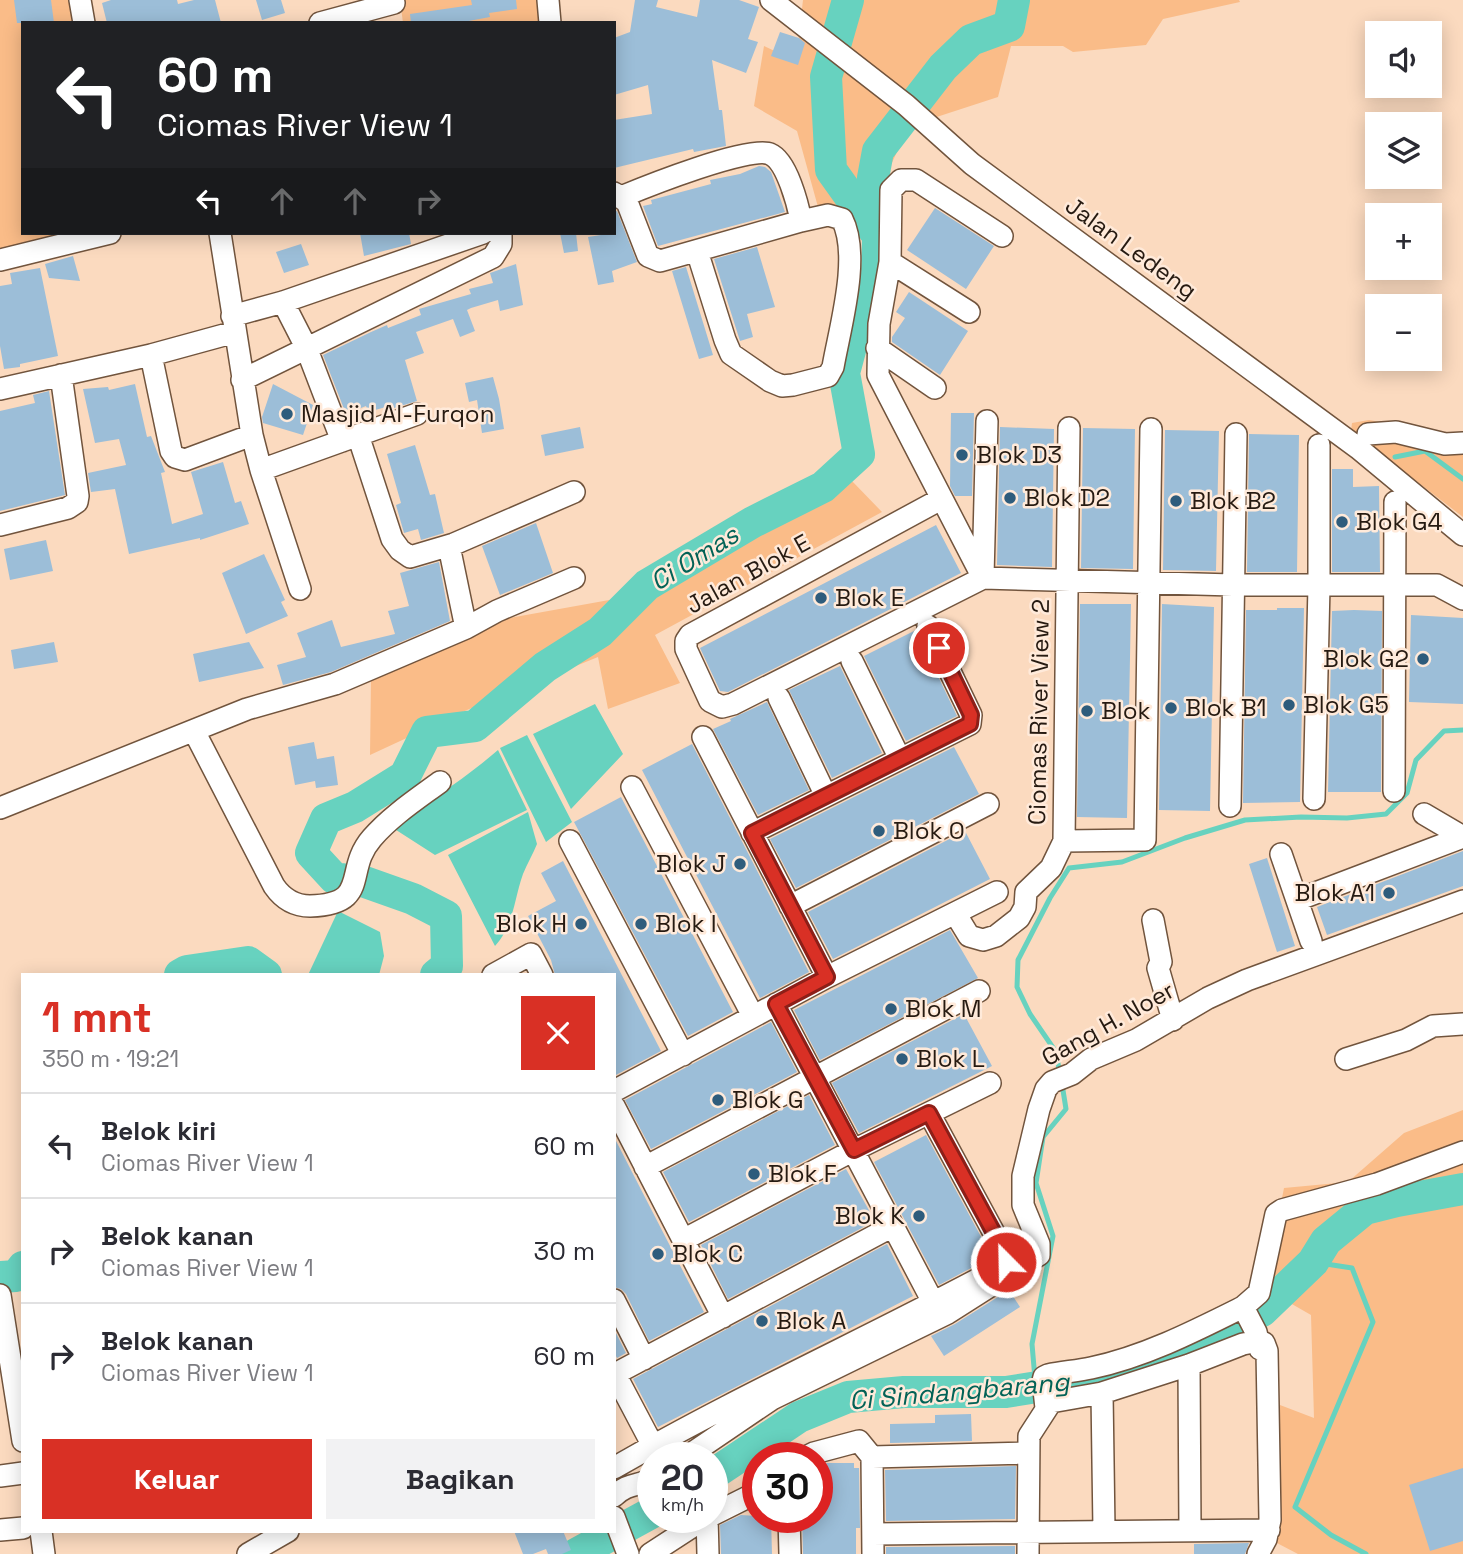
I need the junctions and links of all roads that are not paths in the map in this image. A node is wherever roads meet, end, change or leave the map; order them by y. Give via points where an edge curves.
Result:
1 (80, 0) edge
2 (548, 0) edge
3 (771, 0) edge
4 (395, 9) edge
5 (84, 21) edge
6 (331, 21) edge
7 (550, 21) edge
8 (618, 195) edge
9 (801, 221) junction
10 (102, 235) edge
11 (220, 235) edge
12 (477, 235) edge
13 (501, 235) edge
14 (1002, 236) dead end
15 (697, 251) junction
16 (0, 260) edge
17 (890, 262) junction
18 (396, 263) junction
19 (409, 298) junction
20 (283, 302) junction
21 (969, 312) dead end
22 (233, 324) junction
23 (306, 347) junction
24 (877, 348) junction
25 (151, 355) junction
26 (61, 376) junction
27 (243, 380) junction
28 (935, 388) dead end
29 (0, 389) edge
30 (417, 414) dead end
31 (987, 421) dead end
32 (1069, 428) dead end
33 (1151, 429) dead end
34 (1236, 434) dead end
35 (1368, 434) dead end
36 (252, 435) junction
37 (350, 438) junction
38 (1319, 445) dead end
39 (1456, 446) edge
40 (261, 470) junction
41 (574, 492) dead end
42 (941, 499) junction
43 (1395, 502) dead end
44 (0, 525) edge
45 (1463, 536) edge
46 (449, 546) junction
47 (575, 578) dead end
48 (983, 579) junction
49 (1066, 582) junction
50 (1150, 584) junction
51 (1233, 585) junction
52 (1319, 586) junction
53 (1396, 586) junction
54 (300, 589) dead end
55 (1463, 599) edge
56 (928, 626) dead end
57 (466, 628) junction
58 (852, 661) dead end
59 (779, 698) dead end
60 (194, 731) junction
61 (703, 737) dead end
62 (900, 759) junction
63 (440, 782) dead end
64 (632, 787) dead end
65 (1394, 791) dead end
66 (826, 796) junction
67 (1314, 799) dead end
68 (988, 804) dead end
69 (1230, 806) dead end
70 (0, 808) edge
71 (1424, 814) dead end
72 (752, 833) junction
73 (1463, 837) edge
74 (570, 841) dead end
75 (1064, 841) junction
76 (1281, 854) dead end
77 (997, 892) dead end
78 (1297, 900) junction
79 (1463, 901) edge
80 (790, 906) junction
81 (955, 913) junction
82 (1153, 920) dead end
83 (1311, 940) dead end
84 (497, 973) edge
85 (541, 973) edge
86 (827, 977) junction
87 (979, 991) dead end
88 (776, 1004) junction
89 (753, 1016) junction
90 (1173, 1020) junction
91 (1463, 1024) edge
92 (683, 1055) junction
93 (1346, 1059) dead end
94 (814, 1076) junction
95 (990, 1083) dead end
96 (616, 1090) edge
97 (616, 1111) edge
98 (929, 1113) junction
99 (854, 1150) junction
100 (1463, 1152) edge
101 (645, 1167) junction
102 (893, 1226) junction
103 (683, 1240) junction
104 (616, 1304) edge
105 (934, 1304) junction
106 (2, 1308) edge
107 (1244, 1309) junction
108 (723, 1317) junction
109 (1260, 1337) junction
110 (644, 1359) junction
111 (1189, 1365) junction
112 (616, 1373) edge
113 (616, 1377) edge
114 (1102, 1393) junction
115 (1049, 1405) junction
116 (21, 1428) edge
117 (641, 1442) edge
118 (661, 1442) edge
119 (709, 1442) edge
120 (833, 1448) edge
121 (1028, 1453) junction
122 (637, 1455) edge
123 (872, 1457) junction
124 (616, 1467) edge
125 (21, 1473) edge
126 (0, 1476) edge
127 (637, 1484) edge
128 (616, 1494) edge
129 (616, 1522) edge
130 (21, 1528) edge
131 (0, 1530) edge
132 (1190, 1530) junction
133 (1269, 1530) junction
134 (1028, 1531) junction
135 (1104, 1531) junction
136 (41, 1533) edge
137 (285, 1533) edge
138 (682, 1533) edge
139 (707, 1533) edge
140 (789, 1533) edge
141 (873, 1544) edge
142 (44, 1554) edge
143 (248, 1554) edge
144 (628, 1554) edge
145 (650, 1554) edge
146 (708, 1554) edge
147 (790, 1554) edge
148 (1028, 1554) edge
149 (1258, 1554) edge

1 - 5 street
2 - 7 street
3 - 45 street, Jalan Ledeng via 906,105 972,164 1358,448
4 - 6 street
8 - 9 street via 764,152 775,156 783,167
8 - 15 street via 627,202 648,256 660,261
9 - 15 street
9 - 15 street via 836,216 846,227 848,291 833,366 822,378 782,386 731,354
10 - 16 street
11 - 22 street
12 - 18 street
13 - 19 street via 493,257
14 - 17 street via 916,180 901,180 891,190
17 - 21 street
17 - 24 street
18 - 19 street
18 - 20 street
19 - 23 street
20 - 22 street
20 - 23 street
22 - 25 street
22 - 27 street
23 - 27 street
23 - 37 street
24 - 28 street
24 - 42 street via 878,375
25 - 26 street
25 - 36 street via 175,457 185,460
26 - 29 street
26 - 44 street via 77,502
27 - 36 street
30 - 37 street
31 - 48 street
32 - 49 street, Ciomas River View 2
33 - 50 street, Ciomas River View 2
34 - 51 street
35 - 39 street via 1396,432
36 - 40 street
37 - 40 street
37 - 46 street via 400,551 410,557
38 - 52 street
40 - 54 street
41 - 46 street
42 - 48 street
42 - 48 street, Jalan Blok E via 690,635 686,649 710,701 722,707 733,705
43 - 53 street
46 - 57 street
47 - 57 street
48 - 49 street, Ciomas River View 2
49 - 50 street, Ciomas River View 2
49 - 75 street, Ciomas River View 2
50 - 51 street, Ciomas River View 2
50 - 75 street, Ciomas River View 2 via 1145,840
51 - 52 street, Ciomas River View 2
51 - 69 street
52 - 53 street, Ciomas River View 2
52 - 67 street
53 - 55 street, Ciomas River View 2 via 1437,585
53 - 65 street
56 - 62 street via 971,715 970,724
57 - 60 street via 335,684 247,709
58 - 62 street
59 - 66 street
60 - 63 street via 279,894 302,906 344,899 353,890 366,844
60 - 70 street
61 - 72 street
62 - 66 street
64 - 89 street
66 - 72 street
68 - 80 street
71 - 73 street
72 - 80 street
73 - 78 street
74 - 92 street
75 - 81 street via 1051,868 1026,892 1019,918 996,936 983,940 969,936
76 - 78 street
77 - 81 street
78 - 83 street
79 - 90 street, Gang H. Noer via 1247,980
80 - 86 street
81 - 86 street
82 - 90 street via 1161,962 1158,968
84 - 85 street via 531,954
86 - 88 street
87 - 94 street
88 - 89 street
88 - 94 street
89 - 92 street
90 - 119 street, Gang H. Noer via 1091,1059 1046,1089 1022,1183 1023,1205 1039,1255 948,1313 772,1399
91 - 93 street via 1433,1026 1406,1040
92 - 96 street
94 - 99 street
94 - 101 street
95 - 98 street
97 - 101 street
98 - 99 street
98 - 105 street via 1007,1257 1001,1267
99 - 102 street
99 - 103 street
100 - 107 street via 1276,1214 1259,1293
101 - 103 street
102 - 105 street
102 - 108 street
103 - 108 street
104 - 110 street
105 - 118 street via 728,1404
106 - 116 street
107 - 109 street
107 - 115 street via 1139,1354 1048,1375 1043,1381
108 - 110 street
109 - 111 street
109 - 133 street via 1267,1350
110 - 112 street
111 - 114 street
111 - 132 street
113 - 117 street
114 - 115 street
114 - 135 street
115 - 121 street via 1029,1436
120 - 123 street via 859,1441
121 - 123 street
121 - 134 street
122 - 124 street
123 - 141 street
125 - 126 street
127 - 128 street
129 - 144 street
130 - 131 street
132 - 133 street
132 - 135 street
133 - 149 street
134 - 135 street
134 - 141 street
134 - 148 street
136 - 142 street
137 - 143 street
138 - 145 street
139 - 146 street
140 - 147 street

